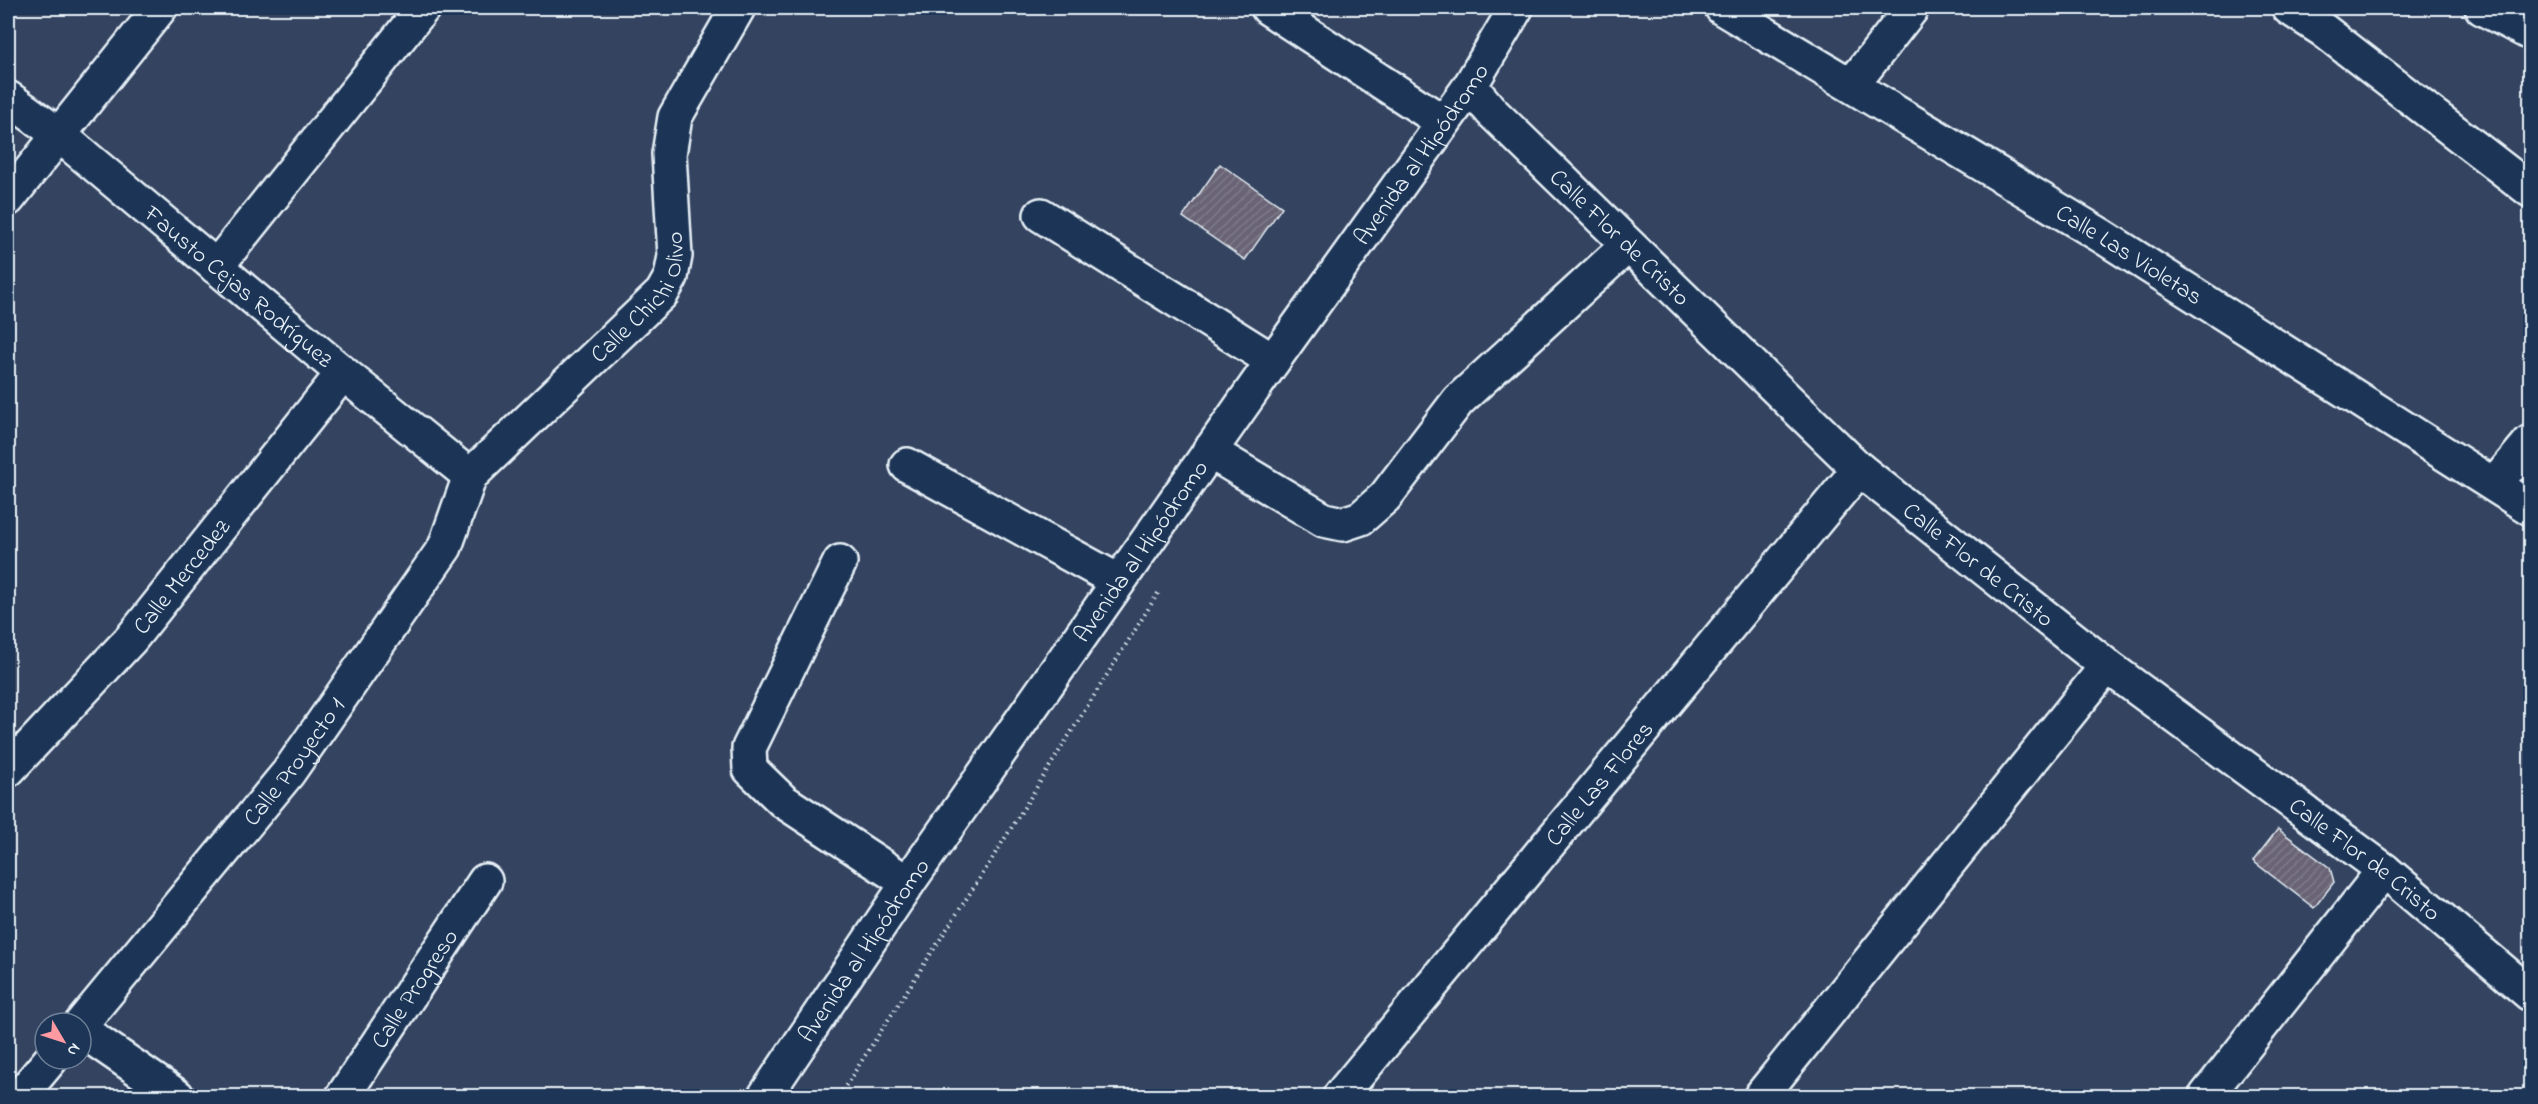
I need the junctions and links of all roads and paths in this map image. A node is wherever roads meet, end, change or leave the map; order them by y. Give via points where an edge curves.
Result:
1 (160, 8) edge
2 (423, 8) edge
3 (738, 8) edge
4 (1268, 8) edge
5 (1516, 8) edge
6 (1722, 8) edge
7 (1912, 8) edge
8 (2289, 8) edge
9 (2482, 8) edge
10 (2530, 33) edge
11 (1852, 85) junction
12 (1470, 86) junction
13 (8, 98) edge
14 (1443, 122) junction
15 (58, 134) junction
16 (2530, 190) edge
17 (8, 199) edge
18 (1041, 215) dead end
19 (1628, 245) junction
20 (216, 267) junction
21 (1273, 361) junction
22 (343, 373) junction
23 (2530, 442) edge
24 (1209, 451) junction
25 (907, 465) dead end
26 (1859, 469) junction
27 (470, 476) junction
28 (2495, 484) junction
29 (2530, 508) edge
30 (840, 562) dead end
31 (1118, 581) junction
32 (1161, 588) dead end
33 (2107, 666) junction
34 (8, 770) edge
35 (2384, 870) junction
36 (485, 881) dead end
37 (908, 883) junction
38 (2530, 994) edge
39 (92, 1011) edge
40 (93, 1038) edge
41 (41, 1071) edge
42 (20, 1096) edge
43 (177, 1096) edge
44 (343, 1096) edge
45 (765, 1096) edge
46 (839, 1096) edge
47 (1341, 1096) edge
48 (1761, 1096) edge
49 (2206, 1096) edge

1 - 15 street
2 - 20 street
3 - 27 street, Calle Chichi Olivo via 675,117 669,154 675,256 671,277 662,293
4 - 14 street
5 - 12 street, Avenida al Hipódromo
6 - 11 street, Calle Las Violetas
7 - 11 street
8 - 16 street
9 - 10 street
11 - 28 street, Calle Las Violetas
12 - 14 street, Avenida al Hipódromo
12 - 19 street, Calle Flor de Cristo
13 - 15 street, Fausto Cejas Rodríguez
14 - 21 street, Avenida al Hipódromo
15 - 17 street
15 - 20 street, Fausto Cejas Rodríguez
18 - 21 street
19 - 24 street via 1458,401 1385,496 1361,518 1343,524 1324,520
19 - 26 street, Calle Flor de Cristo
20 - 22 street, Fausto Cejas Rodríguez
21 - 24 street, Avenida al Hipódromo
22 - 27 street, Fausto Cejas Rodríguez
22 - 34 street, Calle Mercedez via 130,639
23 - 28 street
24 - 31 street, Avenida al Hipódromo
25 - 31 street
26 - 33 street, Calle Flor de Cristo
26 - 47 street, Calle Las Flores
27 - 39 street, Calle Proyecto 1 via 445,547 288,773
28 - 29 street, Calle Las Violetas
30 - 37 street via 749,748 750,769 783,801
31 - 37 street, Avenida al Hipódromo
32 - 46 path
33 - 35 street, Calle Flor de Cristo
33 - 48 street
35 - 38 street, Calle Flor de Cristo
35 - 49 street
36 - 44 street, Calle Progreso
37 - 45 street, Avenida al Hipódromo
40 - 43 street
41 - 42 street

